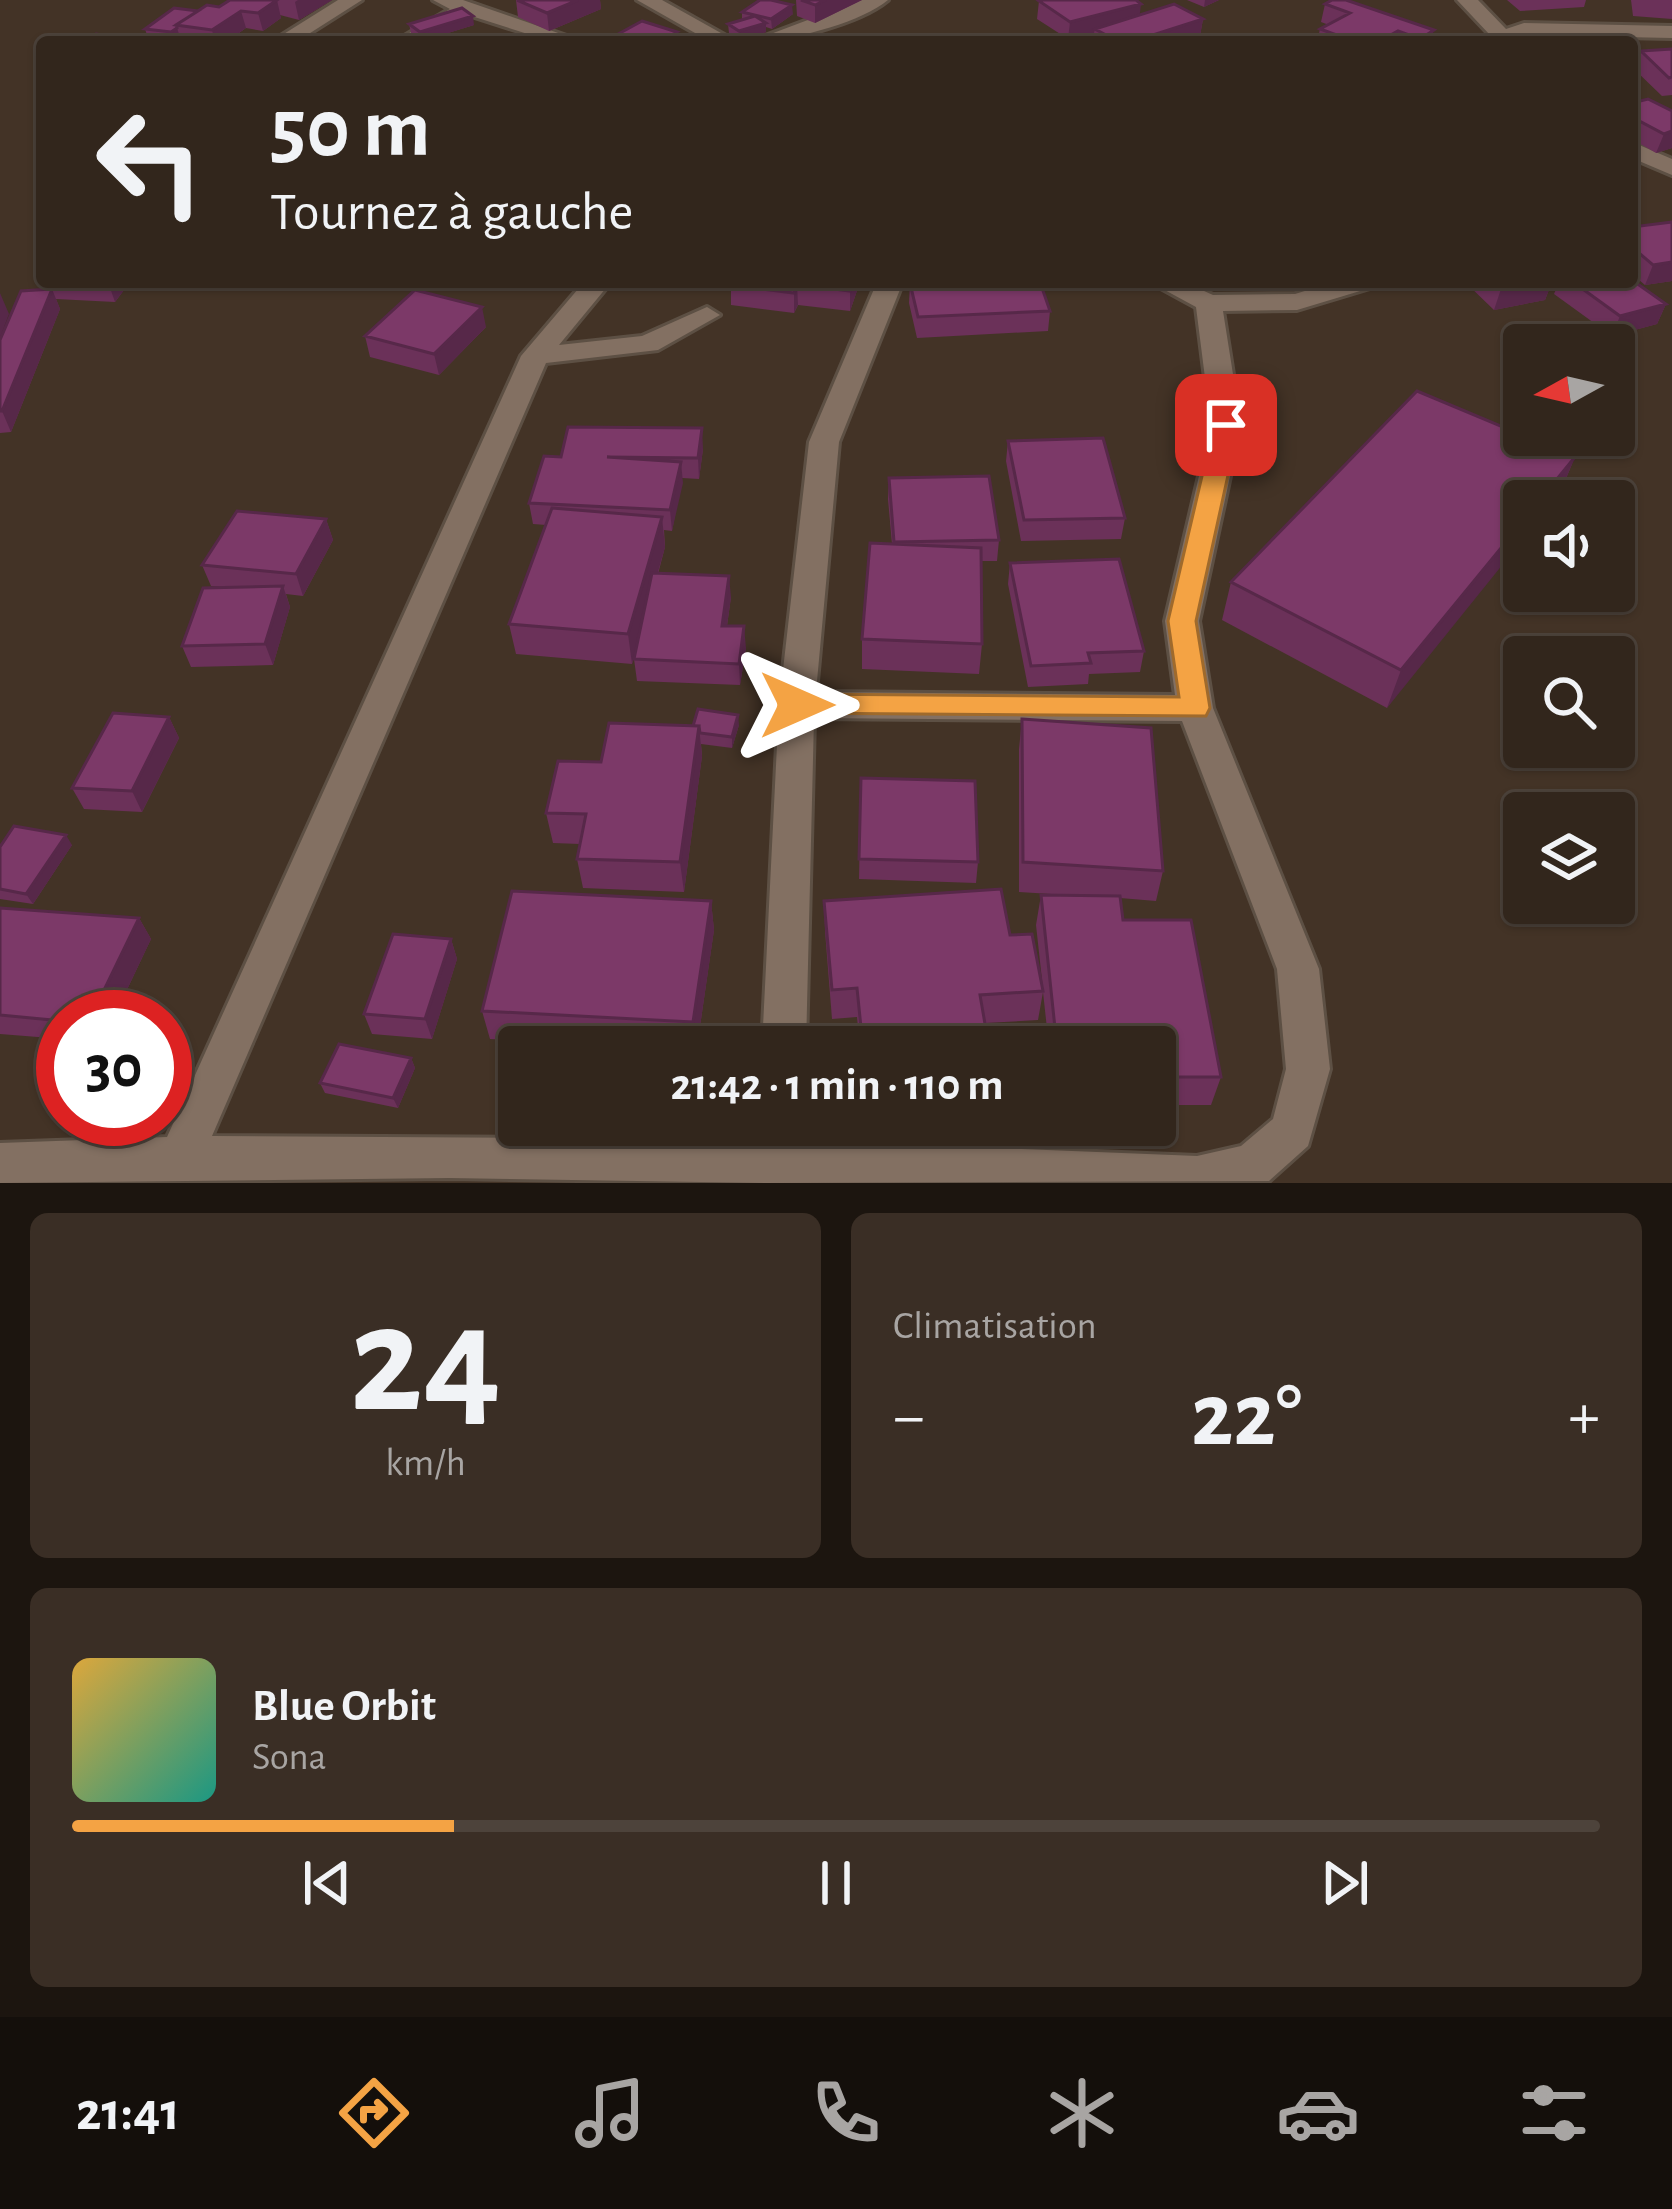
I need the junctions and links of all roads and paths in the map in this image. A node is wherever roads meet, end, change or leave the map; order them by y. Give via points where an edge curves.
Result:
1 (352, 0) edge
2 (647, 0) edge
3 (878, 0) edge
4 (1467, 0) edge
5 (454, 3) edge
6 (1672, 32) edge
7 (291, 36) edge
8 (412, 36) edge
9 (556, 36) edge
10 (716, 36) edge
11 (775, 36) edge
12 (1494, 36) edge
13 (1509, 36) edge
14 (1638, 152) edge
15 (1672, 168) edge
16 (593, 288) edge
17 (888, 288) edge
18 (1175, 288) edge
19 (1341, 288) edge
20 (1209, 303) junction
21 (707, 315) dead end
22 (535, 356) junction
23 (797, 705) junction
24 (1195, 708) junction
25 (785, 1026) edge
26 (695, 1146) edge
27 (816, 1146) edge
28 (0, 1165) edge
29 (177, 1170) edge
30 (1096, 1178) edge

1 - 7 street
2 - 10 street
3 - 11 street
4 - 12 street
5 - 8 street
5 - 9 street
6 - 13 street via 1560,28
14 - 15 street
16 - 22 street
17 - 23 street via 824,442
18 - 20 street
19 - 20 street via 1297,302
20 - 24 street via 1226,425 1182,621
21 - 22 street via 648,344
22 - 29 street
23 - 24 street
23 - 25 street
24 - 30 street via 1298,969 1308,1069 1292,1131 1253,1165 1197,1178
26 - 29 street
27 - 30 street
28 - 29 street

